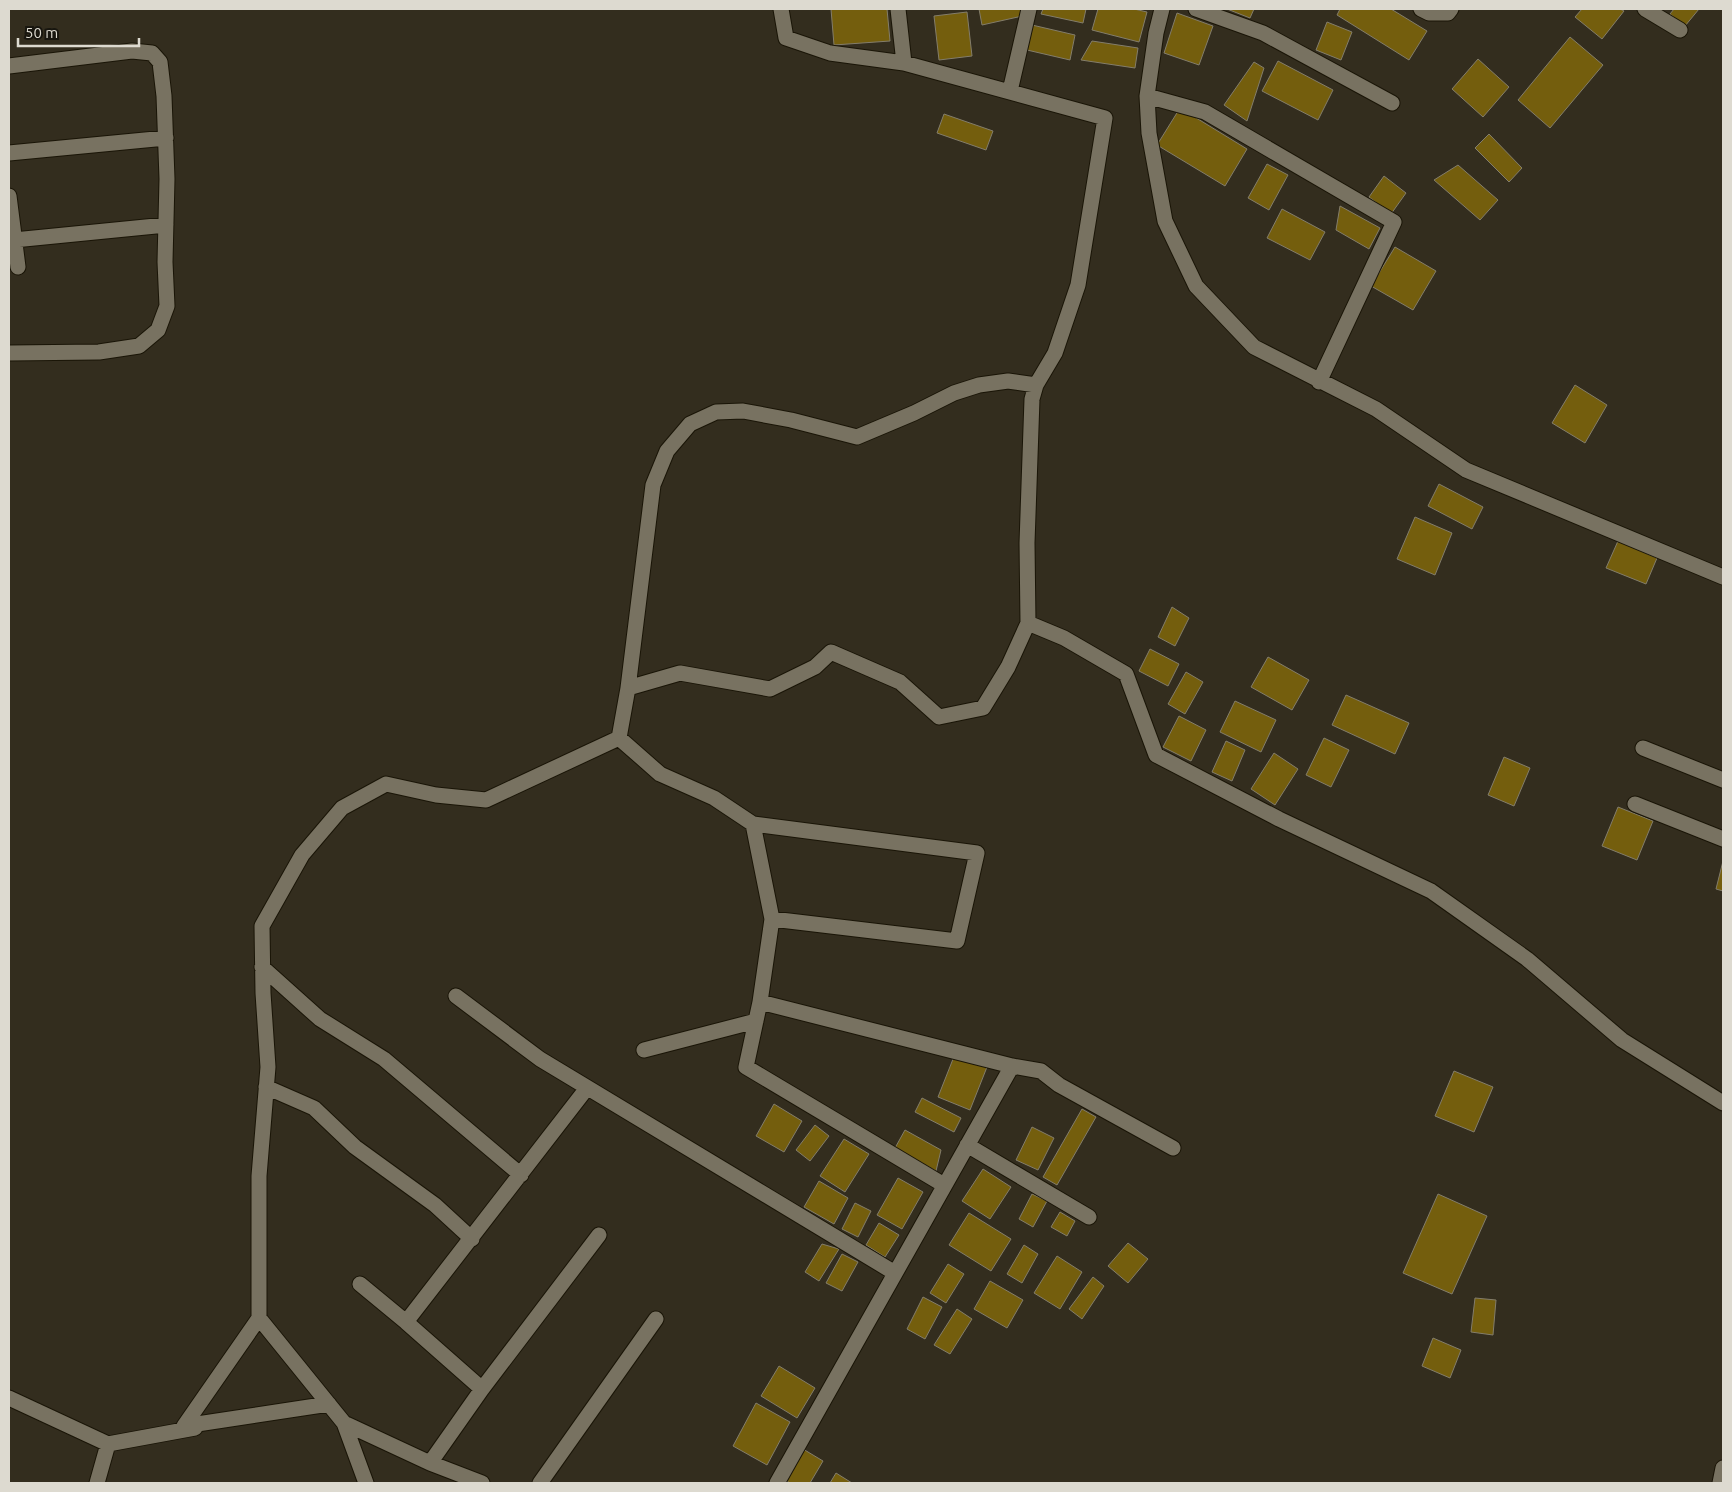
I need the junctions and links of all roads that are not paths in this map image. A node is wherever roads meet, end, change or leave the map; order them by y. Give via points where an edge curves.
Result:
1 (781, 9) edge
2 (898, 9) edge
3 (1029, 9) edge
4 (1162, 9) edge
5 (1196, 9) edge
6 (1421, 9) edge
7 (1451, 9) edge
8 (1645, 9) edge
9 (1680, 30) dead end
10 (904, 63) junction
11 (9, 66) edge
12 (1010, 91) junction
13 (1147, 96) junction
14 (1392, 103) dead end
15 (166, 138) junction
16 (9, 153) edge
17 (9, 196) edge
18 (166, 225) junction
19 (14, 240) junction
20 (18, 267) dead end
21 (9, 353) edge
22 (1319, 382) junction
23 (1036, 385) junction
24 (1723, 577) edge
25 (1028, 623) junction
26 (628, 688) junction
27 (619, 738) junction
28 (1643, 748) dead end
29 (1723, 780) edge
30 (1635, 804) dead end
31 (753, 824) junction
32 (1723, 839) edge
33 (772, 919) junction
34 (262, 967) junction
35 (456, 996) dead end
36 (760, 1002) junction
37 (756, 1021) junction
38 (644, 1050) dead end
39 (1012, 1066) junction
40 (266, 1087) junction
41 (587, 1088) junction
42 (1723, 1103) edge
43 (967, 1145) junction
44 (1173, 1148) dead end
45 (522, 1174) junction
46 (944, 1185) junction
47 (1089, 1217) dead end
48 (599, 1235) dead end
49 (472, 1239) junction
50 (895, 1273) junction
51 (360, 1284) dead end
52 (259, 1318) junction
53 (656, 1319) dead end
54 (406, 1322) junction
55 (482, 1389) junction
56 (9, 1398) edge
57 (330, 1404) junction
58 (344, 1423) junction
59 (108, 1444) junction
60 (430, 1463) junction
61 (1723, 1468) edge
62 (97, 1483) edge
63 (366, 1483) edge
64 (482, 1483) edge
65 (540, 1483) edge
66 (776, 1483) edge
67 (1720, 1483) edge

1 - 10 street via 786,38 830,54
2 - 10 street
3 - 12 street
4 - 13 street
5 - 14 street via 1263,33
6 - 7 street via 1429,13 1448,13
8 - 9 street
10 - 12 street
11 - 15 street via 132,51 152,52 160,62
12 - 23 street via 1104,118 1078,285 1055,353
13 - 22 street via 1149,133 1165,221 1196,286 1254,347
13 - 22 street via 1205,112 1394,222
15 - 16 street
15 - 18 street
17 - 19 street
18 - 19 street
18 - 21 street via 167,306 158,330 140,346 99,352
19 - 20 street
22 - 24 street via 1376,410 1466,470
23 - 25 street via 1032,399 1027,543
23 - 26 street via 1008,381 979,385 857,437 743,411 716,412 690,424 668,452 653,485
25 - 26 street via 1008,667 983,708 939,717 900,682 831,652 815,668 770,689 680,673
25 - 42 street via 1064,638 1126,674 1156,755 1279,819 1431,891 1527,959 1622,1040
26 - 27 street
27 - 31 street via 660,774 714,798
27 - 34 street via 486,800 436,795 386,784 342,808 302,855 262,926
28 - 29 street
30 - 32 street
31 - 33 street
31 - 33 street via 977,853 957,941
33 - 36 street
34 - 40 street via 268,1067
34 - 45 street via 320,1019 384,1059
35 - 41 street via 540,1059
36 - 37 street
36 - 39 street
37 - 38 street
37 - 46 street via 746,1067
39 - 43 street
39 - 44 street via 1041,1071 1059,1085
40 - 49 street via 314,1108 355,1147 435,1205
40 - 52 street via 259,1176
41 - 45 street
41 - 50 street
43 - 46 street
43 - 47 street
45 - 49 street
46 - 50 street
48 - 55 street
49 - 54 street
50 - 66 street
51 - 54 street
52 - 57 street
52 - 57 street via 184,1426
53 - 65 street
54 - 55 street
55 - 60 street
56 - 59 street
57 - 58 street
57 - 59 street
58 - 60 street
58 - 63 street
59 - 62 street
60 - 64 street
61 - 67 street

